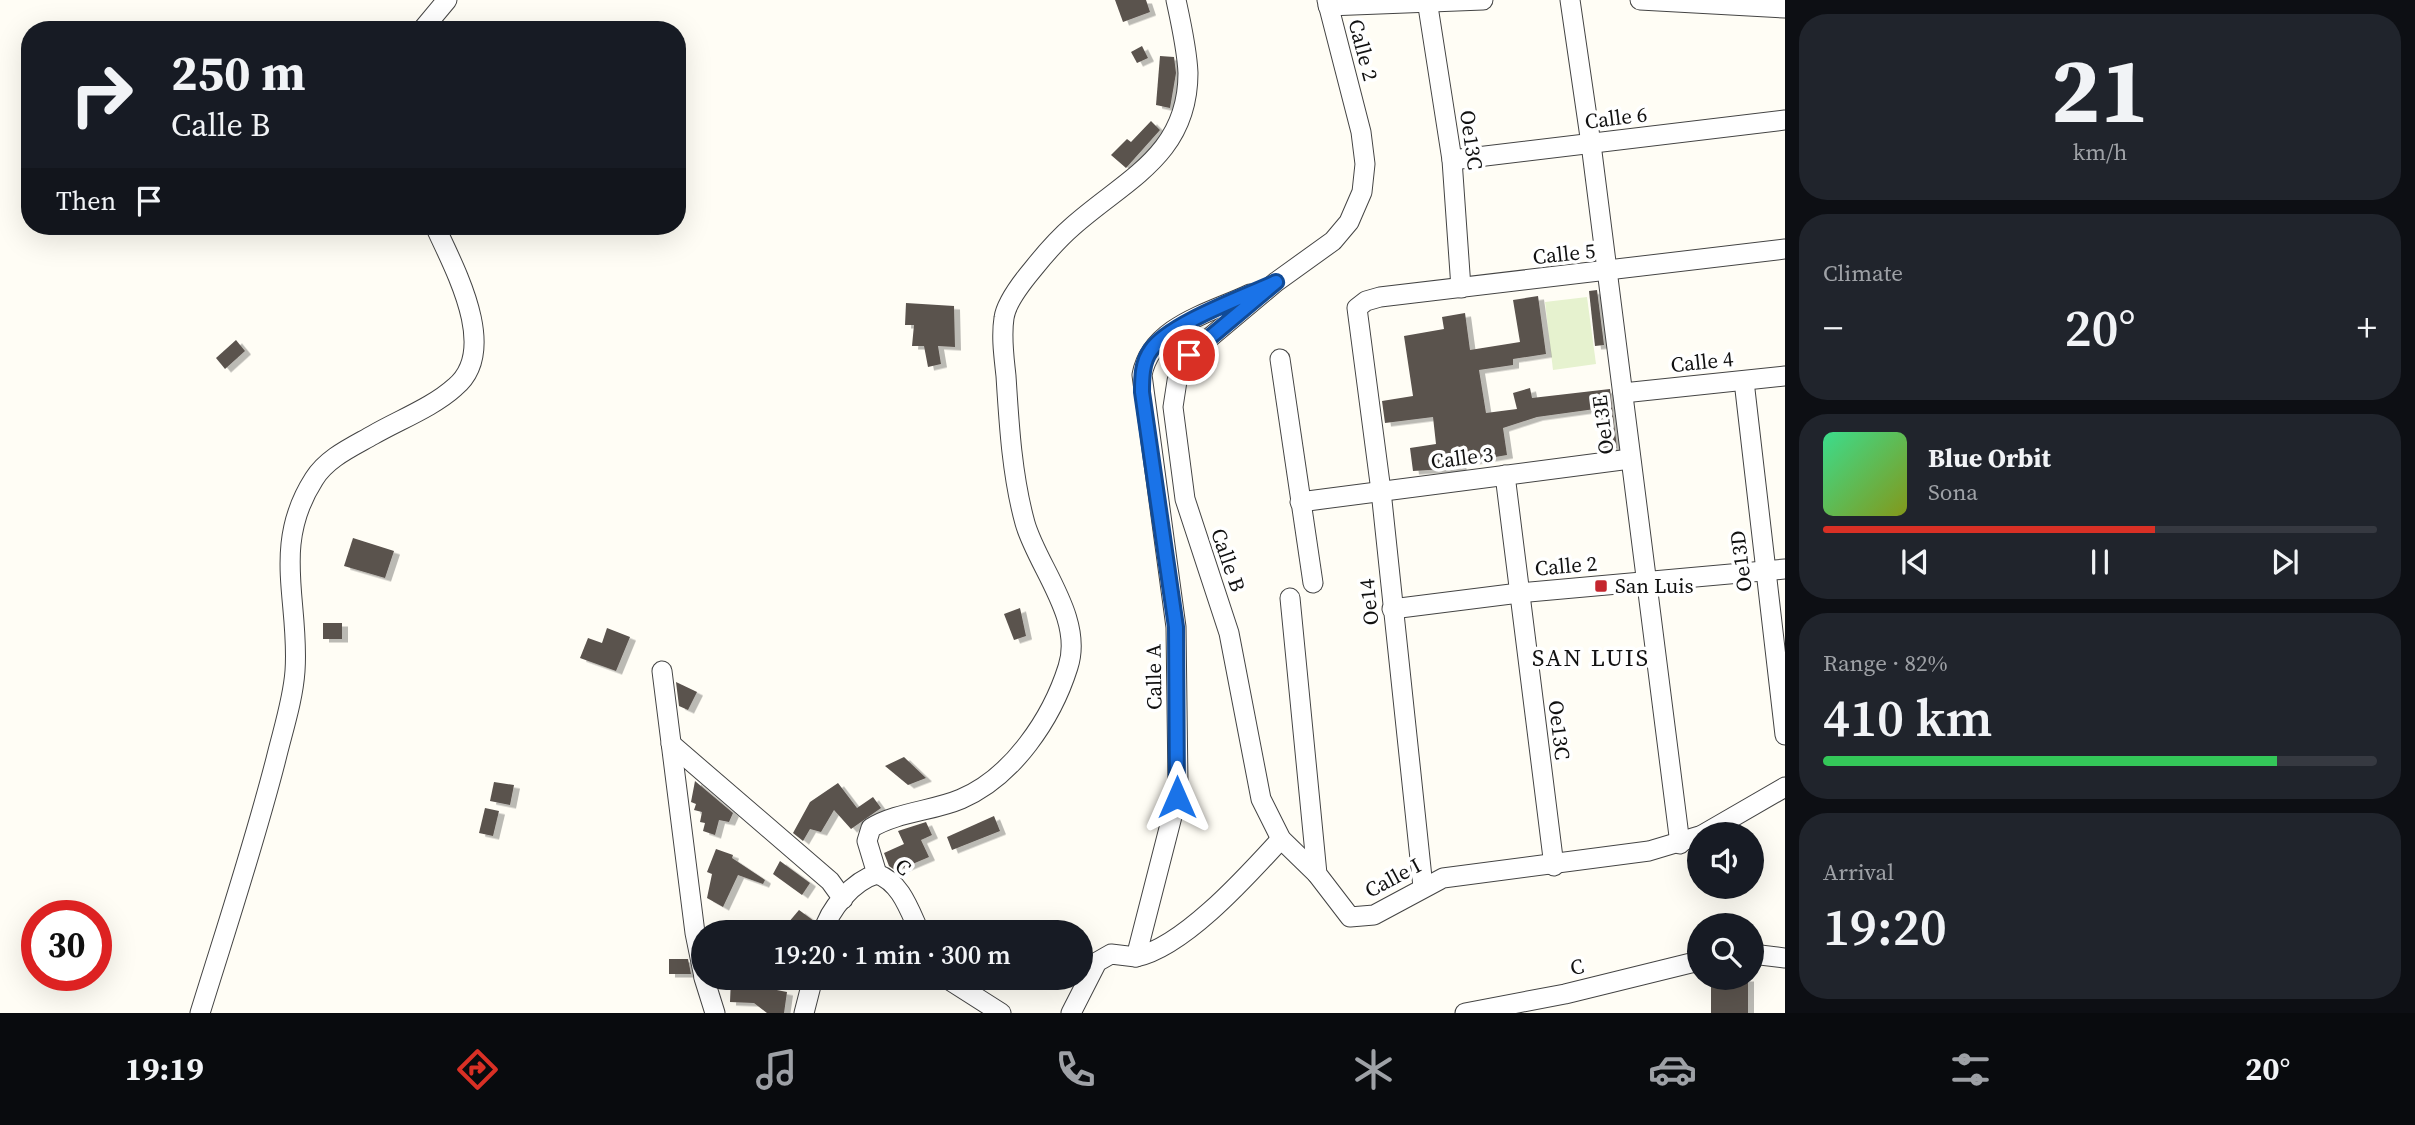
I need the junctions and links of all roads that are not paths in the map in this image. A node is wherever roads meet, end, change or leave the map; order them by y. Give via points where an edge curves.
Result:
1 (447, 0) edge
2 (1175, 0) edge
3 (1483, 0) edge
4 (1570, 0) edge
5 (1640, 0) edge
6 (1427, 1) edge
7 (1327, 3) edge
8 (1785, 8) edge
9 (430, 21) edge
10 (1785, 120) edge
11 (1591, 144) junction
12 (1452, 160) junction
13 (439, 235) edge
14 (1785, 248) edge
15 (1607, 272) junction
16 (1276, 282) junction
17 (1461, 288) junction
18 (1355, 314) joint
19 (1280, 359) dead end
20 (1785, 376) edge
21 (1744, 381) junction
22 (1623, 393) junction
23 (1630, 459) junction
24 (1504, 475) junction
25 (1381, 491) junction
26 (1300, 502) junction
27 (1785, 569) edge
28 (1765, 571) junction
29 (1648, 581) junction
30 (1313, 583) dead end
31 (1518, 593) junction
32 (1290, 598) dead end
33 (1392, 609) junction
34 (662, 671) dead end
35 (1785, 735) edge
36 (671, 744) junction
37 (1785, 787) edge
38 (1723, 822) edge
39 (1282, 839) junction
40 (1687, 841) edge
41 (1681, 844) junction
42 (1554, 866) junction
43 (877, 874) junction
44 (1317, 874) junction
45 (1423, 887) junction
46 (843, 899) junction
47 (693, 920) edge
48 (828, 920) edge
49 (914, 920) edge
50 (1764, 955) edge
51 (1136, 957) junction
52 (1785, 958) edge
53 (1687, 964) edge
54 (708, 990) edge
55 (810, 990) edge
56 (965, 990) edge
57 (1479, 1012) edge
58 (200, 1013) edge
59 (715, 1013) edge
60 (804, 1013) edge
61 (1001, 1013) edge
62 (1070, 1013) edge

1 - 9 street
2 - 43 street via 1188,74 1176,131 1144,170 1047,252 1004,316 1012,448 1022,509 1058,594 1070,641 1068,667 1041,725 994,780 961,799 871,828 867,841
3 - 6 street
4 - 11 street, Oe13E
5 - 8 street
6 - 7 street
6 - 12 street, Oe13C
7 - 16 street, Calle 2 via 1361,132 1362,192 1349,222 1332,241
10 - 11 street, Calle 6
11 - 12 street, Calle 6
11 - 15 street, Oe13E
12 - 17 street, Oe13C
13 - 58 street via 467,305 473,329 472,366 454,389 332,459 314,479 298,516 288,576 296,654 289,705 263,811
14 - 15 street, Calle 5
15 - 17 street, Calle 5
15 - 22 street, Oe13E
16 - 39 street, Calle B via 1189,355 1177,381 1173,407 1185,499 1229,633 1261,799
16 - 51 street, Calle A via 1172,330 1149,352 1144,365 1142,392 1176,627 1178,784
17 - 18 street, Calle 5 via 1372,298 1360,304
18 - 25 street, Oe14
19 - 26 street
20 - 21 street, Calle 4
21 - 22 street, Calle 4
21 - 28 street, Oe13D
22 - 23 street, Oe13E
23 - 24 street, Calle 3
23 - 29 street, Oe13E
24 - 25 street, Calle 3
24 - 31 street, Oe13C
25 - 26 street, Calle 3
25 - 33 street, Oe14
26 - 30 street
27 - 28 street, Calle 2
28 - 29 street, Calle 2
28 - 35 street, Oe13D
29 - 31 street, Calle 2
29 - 41 street, Oe13E
31 - 33 street, Calle 2
31 - 42 street, Oe13C
32 - 44 street
33 - 45 street, Oe14
34 - 36 street
36 - 46 street via 830,881
36 - 47 street
37 - 38 street, Calle I
39 - 44 street, Calle B
39 - 51 street via 1177,938 1153,954
40 - 41 street, Calle I
41 - 42 street, Calle I
42 - 45 street, Calle I via 1459,874
43 - 46 street, C via 859,881
43 - 49 street, C via 900,892
44 - 45 street, Calle I via 1346,914 1356,918 1374,915
46 - 48 street, C
50 - 52 street
51 - 62 street via 1111,954 1097,962
53 - 57 street, C
54 - 59 street
55 - 60 street
56 - 61 street

